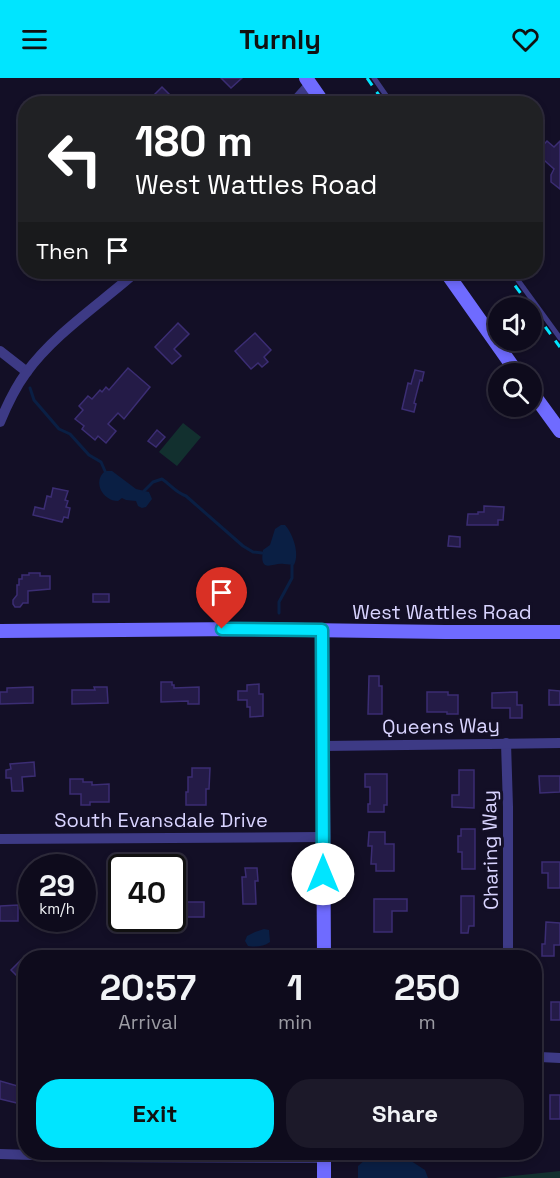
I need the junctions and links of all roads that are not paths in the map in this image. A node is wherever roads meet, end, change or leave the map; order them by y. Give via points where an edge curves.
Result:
1 (374, 78) edge
2 (310, 80) edge
3 (298, 96) edge
4 (319, 96) edge
5 (386, 96) edge
6 (128, 279) edge
7 (451, 279) edge
8 (517, 279) edge
9 (560, 338) edge
10 (0, 351) edge
11 (510, 363) edge
12 (27, 372) junction
13 (542, 406) edge
14 (0, 422) edge
15 (560, 430) edge
16 (322, 630) junction
17 (0, 631) edge
18 (560, 632) edge
19 (560, 742) edge
20 (506, 743) junction
21 (323, 746) junction
22 (323, 837) junction
23 (0, 839) edge
24 (324, 950) edge
25 (508, 950) edge
26 (542, 1057) edge
27 (560, 1058) edge
28 (0, 1154) edge
29 (18, 1155) edge
30 (324, 1160) edge
31 (324, 1178) edge

1 - 5 lane
2 - 3 street
2 - 4 street
6 - 12 street via 58,338
7 - 11 street
8 - 9 lane
10 - 12 street
12 - 14 street
13 - 15 street
16 - 17 street, West Wattles Road
16 - 18 street, West Wattles Road
16 - 21 street
19 - 20 street, Queens Way
20 - 21 street, Queens Way
20 - 25 street, Charing Way
21 - 22 street
22 - 23 street, South Evansdale Drive
22 - 24 street
26 - 27 street
28 - 29 street
30 - 31 street

